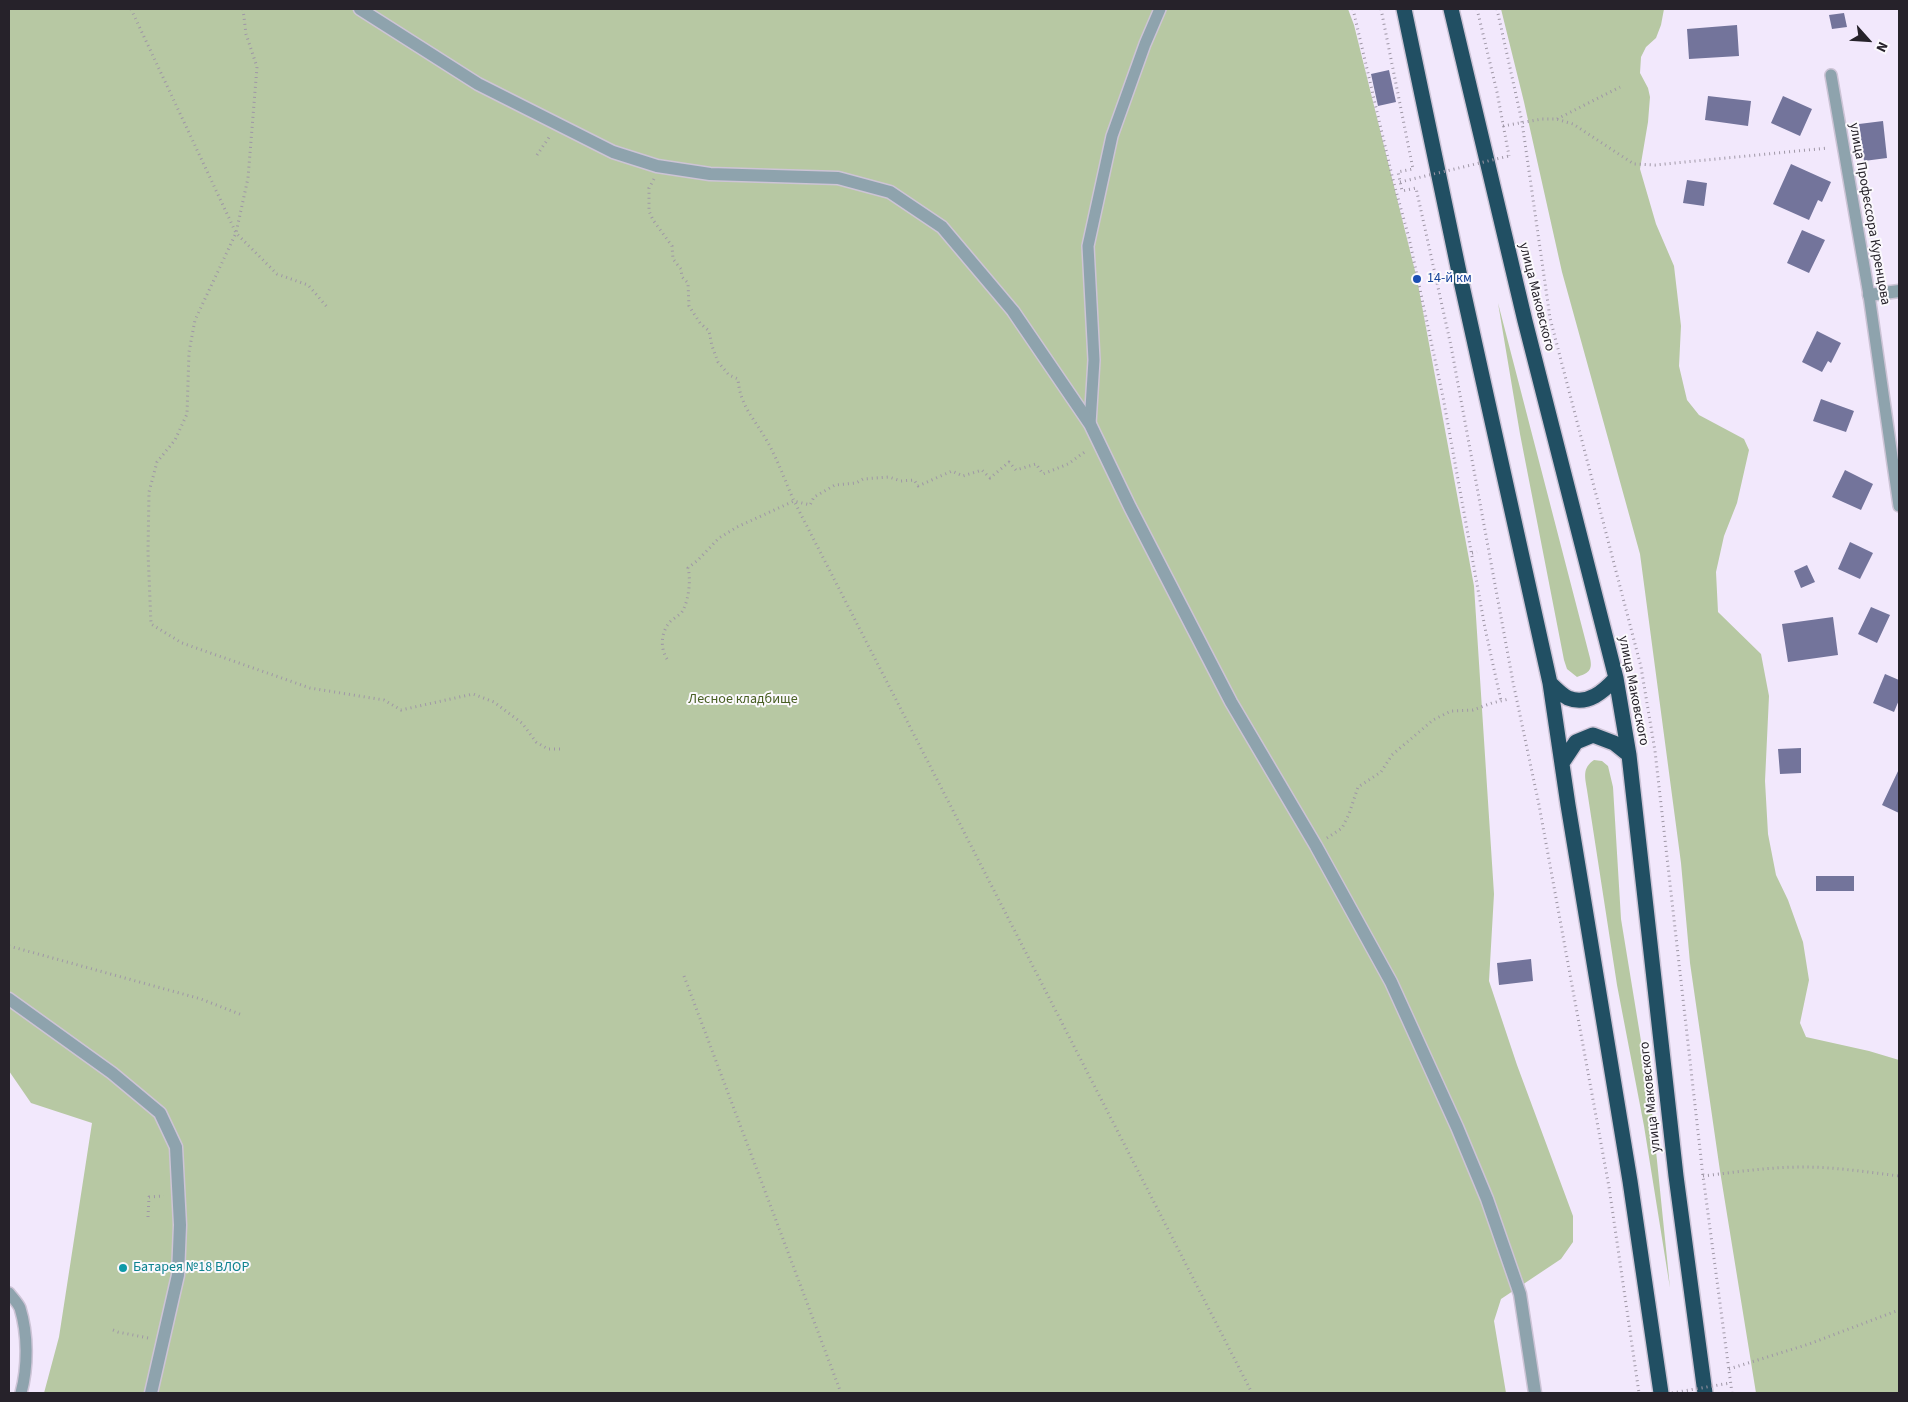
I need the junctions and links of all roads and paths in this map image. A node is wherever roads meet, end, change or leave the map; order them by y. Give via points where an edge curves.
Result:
1 (131, 9) edge
2 (243, 9) edge
3 (360, 9) edge
4 (1160, 9) edge
5 (1353, 9) edge
6 (1381, 9) edge
7 (1404, 9) edge
8 (1451, 9) edge
9 (1477, 9) edge
10 (1497, 9) edge
11 (1831, 75) dead end
12 (1620, 87) dead end
13 (1556, 119) junction
14 (1522, 122) junction
15 (1503, 126) junction
16 (560, 127) junction
17 (1842, 147) junction
18 (537, 154) dead end
19 (657, 166) junction
20 (1400, 182) junction
21 (236, 233) junction
22 (1899, 292) edge
23 (1868, 295) junction
24 (328, 308) dead end
25 (1090, 424) junction
26 (1099, 441) junction
27 (794, 501) junction
28 (1899, 506) edge
29 (1477, 552) dead end
30 (1472, 553) junction
31 (667, 659) dead end
32 (1616, 678) junction
33 (1550, 683) junction
34 (1509, 699) dead end
35 (1501, 701) junction
36 (562, 749) dead end
37 (1630, 756) junction
38 (1562, 763) junction
39 (1316, 846) junction
40 (9, 946) edge
41 (684, 976) dead end
42 (9, 999) edge
43 (242, 1015) dead end
44 (1703, 1176) dead end
45 (1899, 1176) edge
46 (179, 1194) junction
47 (148, 1217) dead end
48 (9, 1293) edge
49 (1899, 1310) edge
50 (113, 1330) dead end
51 (163, 1341) junction
52 (1729, 1369) dead end
53 (21, 1393) edge
54 (150, 1393) edge
55 (841, 1393) edge
56 (1252, 1393) edge
57 (1535, 1393) edge
58 (1639, 1393) edge
59 (1661, 1393) edge
60 (1672, 1393) edge
61 (1705, 1393) edge
62 (1732, 1393) edge

1 - 21 path
2 - 21 path via 246,34 257,67 248,178
3 - 16 street via 478,84
4 - 25 lane via 1112,136 1088,246 1094,360
5 - 30 path via 1409,238
6 - 20 path via 1413,168 1398,172
7 - 33 highway
8 - 32 highway, улица Маковского via 1525,321
9 - 15 path
10 - 14 path
11 - 17 lane, улица Профессора Куренцова
12 - 13 path
13 - 14 path
13 - 17 path via 1573,124 1634,164 1655,165
14 - 15 path
15 - 20 path, bridge via 1510,156
16 - 18 path
16 - 19 street via 613,152
17 - 23 lane, улица Профессора Куренцова
19 - 25 street via 710,174 838,178 890,192 942,228 1013,311
19 - 27 path via 650,188 649,212 672,246 673,259 688,283 689,306 700,323 710,331 718,362 729,375 738,378 744,405 768,442
20 - 58 path via 1402,192 1416,188 1451,346 1609,1187
21 - 24 path via 277,274 308,285
21 - 36 path via 195,320 189,352 187,414 175,440 157,462 149,492 151,624 182,643 310,688 384,700 401,710 473,694 494,702 522,723 536,742 548,749
22 - 23 street
23 - 28 lane, улица Профессора Куренцова
25 - 26 street
26 - 27 path via 1068,464 1043,474 1036,464 1016,470 1009,462 990,478 982,470 963,476 952,471 918,486 914,480 901,481 889,477 863,479 835,485 814,497 810,505
26 - 39 street via 1231,702
27 - 31 path via 719,538 688,568 690,579 683,611 668,624 662,640 662,650
27 - 56 path
29 - 30 path
30 - 35 path
32 - 33 highway via 1603,692 1586,700 1568,698
32 - 37 highway, улица Маковского
33 - 38 highway
34 - 35 path
35 - 39 path via 1473,710 1451,711 1433,720 1392,755 1381,772 1358,787 1342,828
37 - 38 highway via 1614,743 1593,735 1576,742
37 - 61 highway, улица Маковского via 1676,1176
38 - 59 highway
39 - 57 street via 1391,982 1487,1199 1520,1294
40 - 43 path via 201,999
41 - 55 path
42 - 46 street via 160,1113 176,1147
44 - 45 path via 1804,1167
46 - 47 path via 149,1197
46 - 51 street via 178,1275
48 - 53 lane via 20,1307 24,1330 26,1373
49 - 52 path via 1809,1344
50 - 51 path
51 - 54 street
60 - 62 path, bridge via 1730,1383

